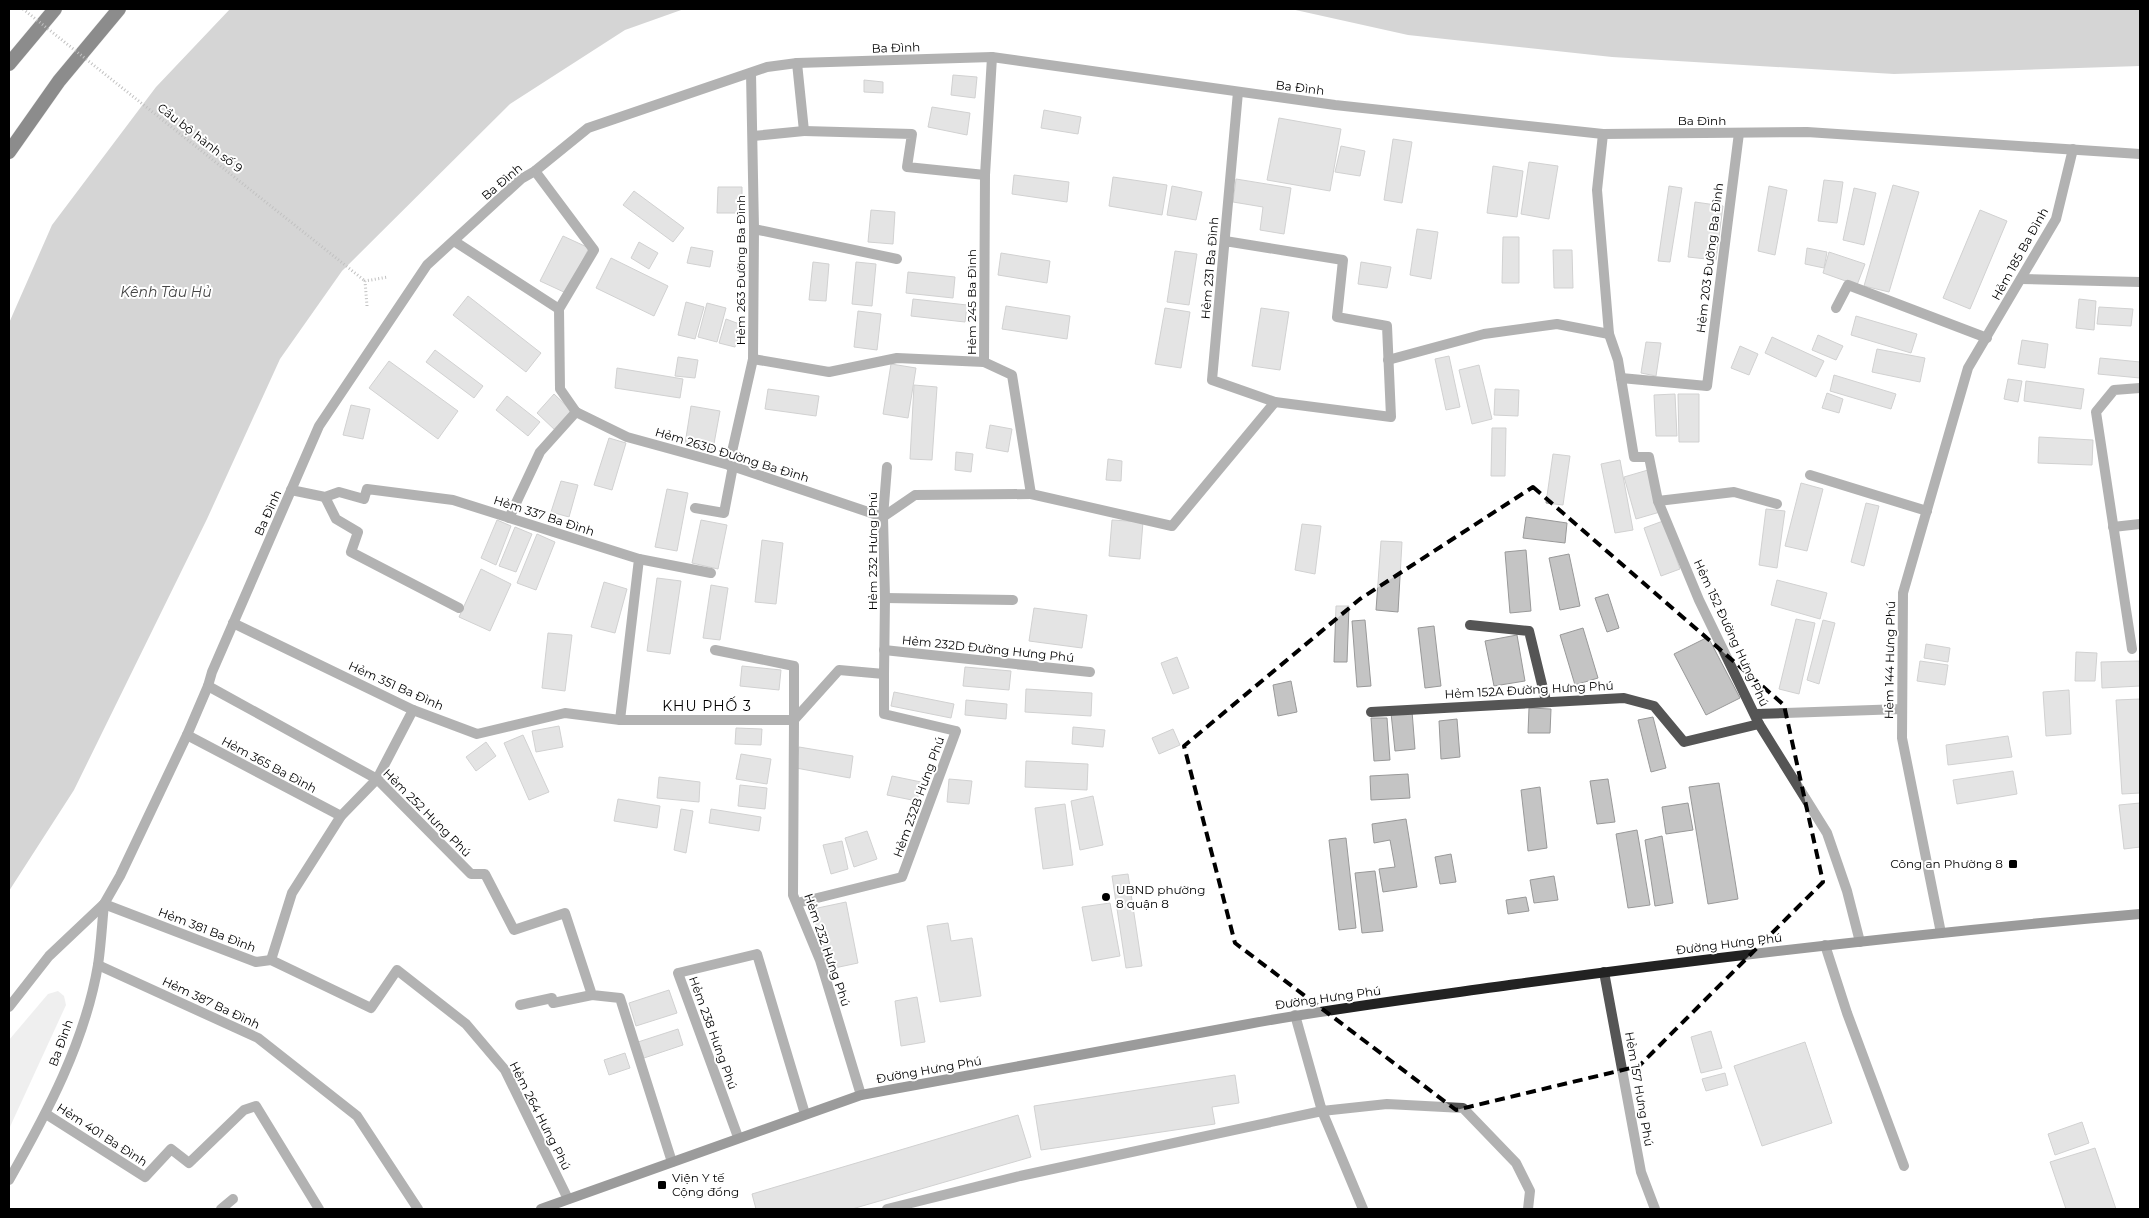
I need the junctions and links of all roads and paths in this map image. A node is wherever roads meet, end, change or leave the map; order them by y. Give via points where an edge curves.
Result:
1 (23, 9) edge
2 (55, 9) edge
3 (120, 9) edge
4 (992, 57) junction
5 (797, 63) junction
6 (9, 64) edge
7 (752, 73) junction
8 (1238, 92) junction
9 (804, 131) junction
10 (1738, 133) junction
11 (1603, 134) junction
12 (752, 136) junction
13 (2073, 150) junction
14 (9, 152) edge
15 (2140, 154) edge
16 (535, 171) junction
17 (985, 175) junction
18 (754, 229) junction
19 (454, 241) junction
20 (1225, 241) junction
21 (897, 259) dead end
22 (2021, 279) junction
23 (365, 281) dead end
24 (2140, 282) edge
25 (1836, 308) dead end
26 (559, 310) junction
27 (1609, 334) junction
28 (1987, 338) junction
29 (752, 358) junction
30 (1388, 360) junction
31 (984, 362) junction
32 (1621, 378) junction
33 (2140, 388) edge
34 (1275, 402) junction
35 (576, 412) junction
36 (731, 466) junction
37 (887, 467) dead end
38 (1810, 475) dead end
39 (291, 490) junction
40 (1030, 494) junction
41 (325, 497) junction
42 (1658, 501) junction
43 (1777, 504) dead end
44 (695, 508) dead end
45 (1927, 511) junction
46 (883, 517) junction
47 (509, 518) junction
48 (2140, 524) edge
49 (2113, 526) junction
50 (638, 560) junction
51 (711, 573) dead end
52 (886, 598) junction
53 (1013, 600) dead end
54 (459, 608) dead end
55 (233, 623) junction
56 (1470, 625) dead end
57 (2132, 649) dead end
58 (716, 650) dead end
59 (884, 650) junction
60 (1090, 672) dead end
61 (884, 674) junction
62 (208, 686) junction
63 (1546, 701) junction
64 (1902, 709) junction
65 (413, 710) junction
66 (1371, 712) dead end
67 (1756, 714) junction
68 (620, 720) junction
69 (794, 720) junction
70 (1759, 724) junction
71 (187, 735) junction
72 (377, 779) junction
73 (341, 816) junction
74 (797, 903) junction
75 (104, 904) junction
76 (2140, 914) edge
77 (1941, 933) junction
78 (1860, 942) junction
79 (1825, 945) junction
80 (270, 960) junction
81 (98, 965) junction
82 (1604, 972) junction
83 (592, 995) junction
84 (520, 1005) dead end
85 (9, 1007) edge
86 (1295, 1015) junction
87 (466, 1024) joint
88 (861, 1095) junction
89 (1322, 1111) junction
90 (46, 1114) junction
91 (805, 1114) junction
92 (738, 1137) junction
93 (672, 1162) junction
94 (1904, 1166) dead end
95 (9, 1180) edge
96 (233, 1199) dead end
97 (568, 1199) junction
98 (220, 1209) edge
99 (319, 1209) edge
100 (418, 1209) edge
101 (540, 1209) edge
102 (887, 1209) edge
103 (1363, 1209) edge
104 (1528, 1209) edge
105 (1655, 1209) edge

1 - 23 path, Cầu bộ hành số 9, bridge
2 - 6 highway
3 - 14 highway via 59,81
4 - 5 street, Ba Đình
4 - 8 street, Ba Đình
4 - 17 street, Hẻm 245 Ba Đình
5 - 7 street, Ba Đình via 767,67
5 - 9 street
7 - 12 street, Hẻm 263 Đường Ba Đình
7 - 16 street, Ba Đình via 588,128
8 - 11 street, Ba Đình
8 - 20 street, Hẻm 231 Ba Đình
9 - 12 street
9 - 17 street via 912,134 907,167
10 - 11 street, Ba Đình
10 - 13 street, Ba Đình via 1807,132
10 - 32 street, Hẻm 203 Đường Ba Đình via 1707,386
11 - 27 street, Hẻm 152 Đường Hưng Phú via 1597,190
12 - 18 street, Hẻm 263 Đường Ba Đình
13 - 15 street, Ba Đình
13 - 22 street, Hẻm 185 Ba Đình via 2056,219
16 - 19 street, Ba Đình via 521,179
16 - 26 street via 594,250
17 - 31 street, Hẻm 245 Ba Đình
18 - 21 street
18 - 29 street, Hẻm 263 Đường Ba Đình
19 - 26 street
19 - 39 street, Ba Đình via 427,265 319,426
20 - 30 street via 1343,260 1337,316 1387,326
20 - 34 street, Hẻm 231 Ba Đình via 1212,380
22 - 24 street
22 - 28 street, Hẻm 185 Ba Đình
25 - 28 street via 1848,285
26 - 35 street via 560,389
27 - 30 street via 1557,324 1484,334
27 - 32 street, Hẻm 152 Đường Hưng Phú
28 - 45 street, Hẻm 144 Hưng Phú via 1968,368
29 - 31 street via 829,372 897,358
29 - 36 street, Hẻm 263 Đường Ba Đình
30 - 34 street via 1391,417
31 - 40 street, Hẻm 245 Ba Đình via 1012,375
32 - 42 street, Hẻm 152 Đường Hưng Phú via 1634,457 1649,457
33 - 49 street via 2114,390 2096,412
34 - 40 street via 1172,526
35 - 36 street, Hẻm 263D Đường Ba Đình via 627,437
35 - 47 street via 540,452
36 - 44 street, Hẻm 263 Đường Ba Đình via 724,513
36 - 46 street, Hẻm 263D Đường Ba Đình
37 - 46 street, Hẻm 232 Hưng Phú
38 - 45 street
39 - 41 street, Hẻm 337 Ba Đình
39 - 55 street, Ba Đình
40 - 46 street via 915,495
41 - 47 street, Hẻm 337 Ba Đình via 339,492 364,499 367,490 454,500
41 - 54 street via 336,519 358,532 351,552
42 - 43 street via 1734,492
42 - 67 street, Hẻm 152 Đường Hưng Phú via 1699,600
45 - 64 street, Hẻm 144 Hưng Phú via 1903,593
46 - 52 street, Hẻm 232 Hưng Phú
47 - 50 street, Hẻm 337 Ba Đình
48 - 49 street
49 - 57 street
50 - 51 street, Hẻm 337 Ba Đình
50 - 68 street
52 - 53 street
52 - 59 street, Hẻm 232 Hưng Phú
55 - 62 street, Ba Đình
55 - 65 street, Hẻm 351 Ba Đình
56 - 63 street via 1529,631
58 - 69 street, Hẻm 232 Hưng Phú via 794,666
59 - 60 street, Hẻm 232D Đường Hưng Phú
59 - 61 street, Hẻm 232 Hưng Phú
61 - 69 street via 840,670
61 - 74 street, Hẻm 232B Hưng Phú via 884,714 956,731 902,877
62 - 71 street, Ba Đình
62 - 72 street, Hẻm 252 Hưng Phú
63 - 66 street, Hẻm 152A Đường Hưng Phú
63 - 70 street, Hẻm 152A Đường Hưng Phú via 1624,698 1654,706 1684,742
64 - 67 street
64 - 77 street, Hẻm 144 Hưng Phú via 1902,738
65 - 68 street, Hẻm 351 Ba Đình via 476,734 565,713
65 - 72 street
67 - 70 street, Hẻm 152 Đường Hưng Phú
68 - 69 street, Hẻm 351 Ba Đình
69 - 74 street, Hẻm 232 Hưng Phú via 794,895
70 - 78 street, Hẻm 152 Đường Hưng Phú via 1827,833
71 - 73 street, Hẻm 365 Ba Đình
71 - 75 street, Ba Đình
72 - 73 street
72 - 83 street, Hẻm 252 Hưng Phú via 471,874 485,874 514,930 565,913
73 - 80 street via 292,893
74 - 88 street, Hẻm 232 Hưng Phú via 820,960
75 - 80 street, Hẻm 381 Ba Đình via 256,962
75 - 81 street, Ba Đình
75 - 85 street, Ba Đình via 49,956
76 - 77 main road, Đường Hưng Phú
77 - 78 main road, Đường Hưng Phú
78 - 79 main road, Đường Hưng Phú
79 - 82 main road, Đường Hưng Phú
79 - 94 street
80 - 87 street, Hẻm 381 Ba Đình via 370,1008 397,970
81 - 90 street, Ba Đình via 79,1037
81 - 100 street, Hẻm 387 Ba Đình via 258,1038 356,1116
82 - 86 main road, Đường Hưng Phú
82 - 105 street, Hẻm 157 Hưng Phú via 1641,1172
83 - 84 street via 553,1003 552,998
83 - 93 street via 620,998
86 - 88 main road, Đường Hưng Phú
86 - 89 street
87 - 97 street, Hẻm 264 Hưng Phú via 506,1070
88 - 91 main road, Đường Hưng Phú
89 - 102 street via 1020,1176
89 - 103 street
89 - 104 street via 1386,1104 1463,1108 1516,1163 1530,1191
90 - 95 street, Ba Đình
90 - 99 street, Hẻm 401 Ba Đình via 145,1177 171,1149 189,1163 244,1110 256,1106
91 - 92 main road, Đường Hưng Phú
91 - 92 street, Hẻm 238 Hưng Phú via 757,954 678,973
92 - 93 main road, Đường Hưng Phú
93 - 97 main road, Đường Hưng Phú
96 - 98 street
97 - 101 main road, Đường Hưng Phú

